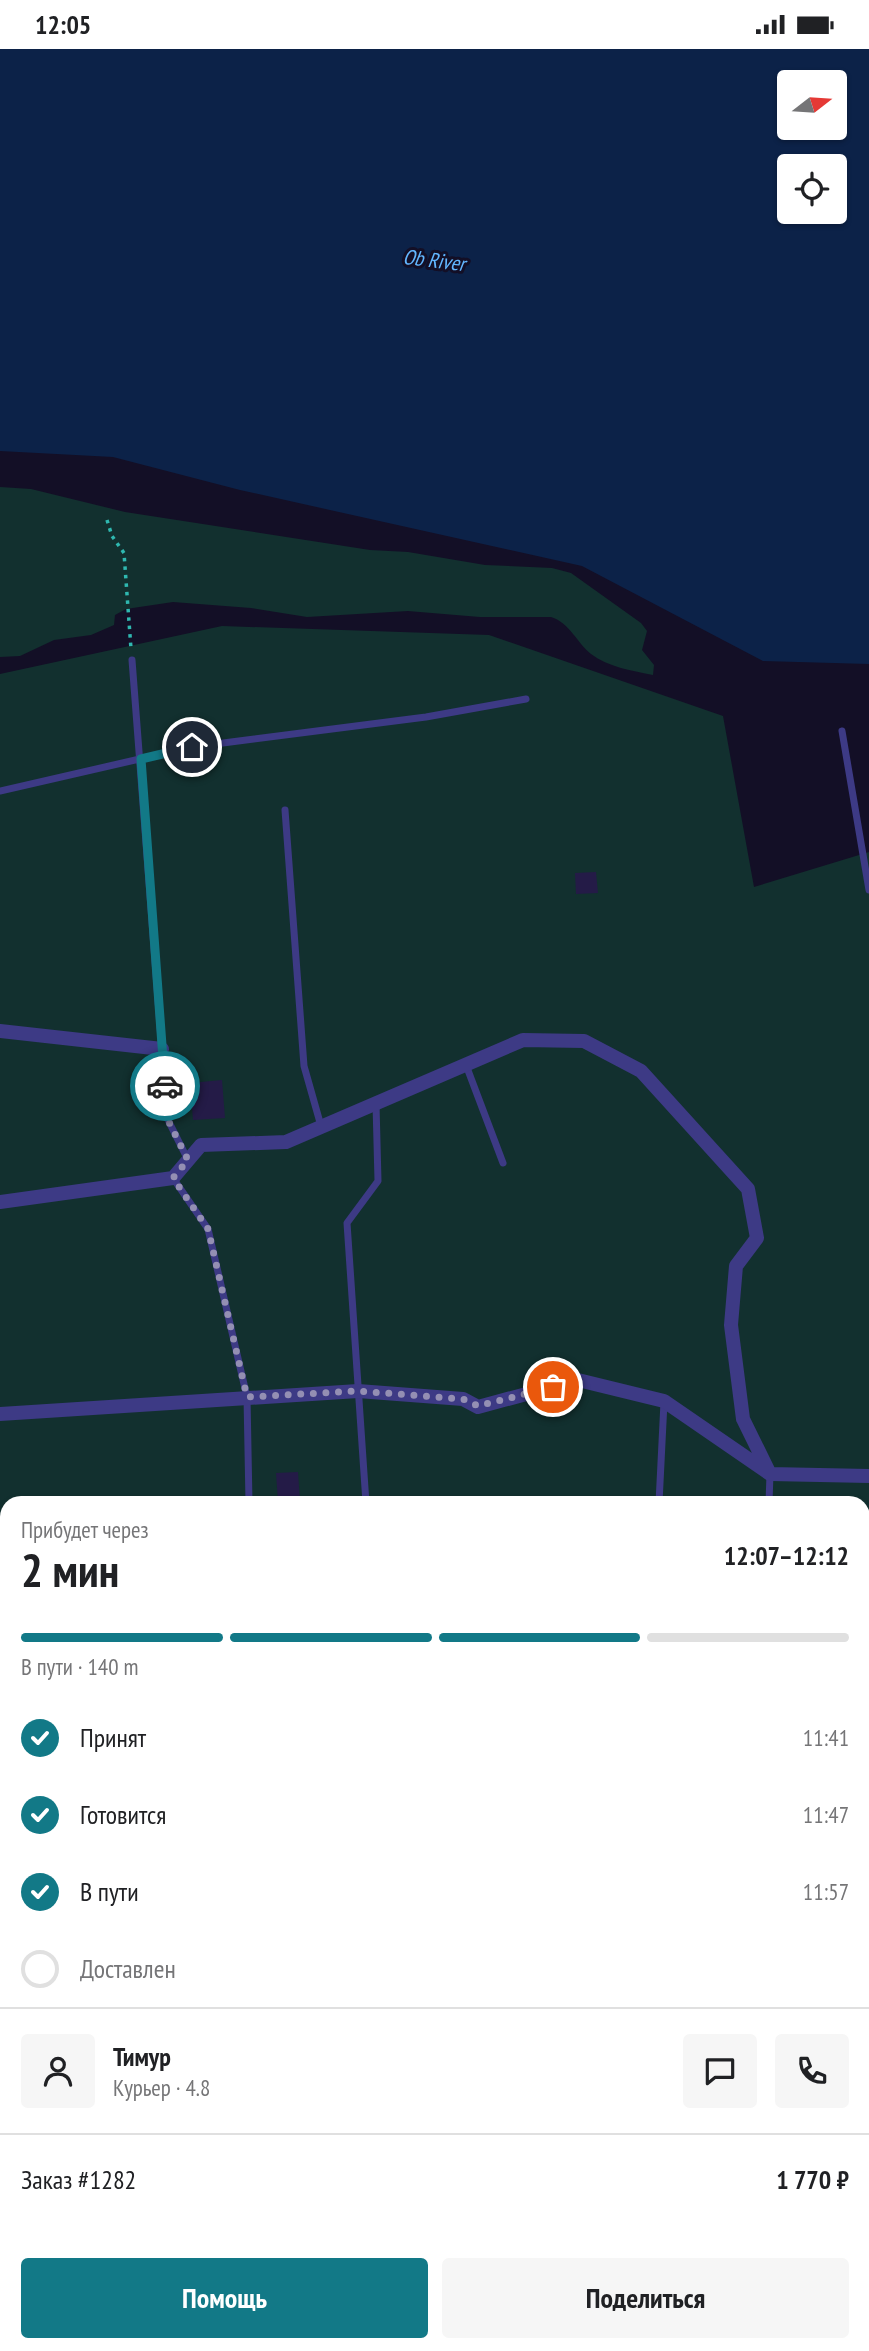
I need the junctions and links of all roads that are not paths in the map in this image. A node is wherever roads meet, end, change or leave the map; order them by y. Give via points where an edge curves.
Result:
1 (132, 660) road end
2 (526, 699) dead end
3 (842, 731) dead end
4 (141, 759) junction
5 (0, 791) edge
6 (285, 810) dead end
7 (869, 890) edge
8 (0, 1031) edge
9 (162, 1049) junction
10 (466, 1065) junction
11 (376, 1104) junction
12 (321, 1127) junction
13 (188, 1160) junction
14 (503, 1163) dead end
15 (173, 1178) junction
16 (0, 1202) edge
17 (358, 1391) junction
18 (247, 1397) junction
19 (664, 1401) junction
20 (0, 1414) edge
21 (770, 1474) junction
22 (869, 1476) edge
23 (248, 1496) edge
24 (366, 1496) edge
25 (659, 1496) edge
26 (769, 1496) edge

1 - 4 lane
2 - 4 lane via 426,717 192,747
3 - 7 lane
4 - 5 lane
4 - 9 lane
6 - 12 lane via 304,1066
8 - 9 street
9 - 13 lane via 167,1118
10 - 11 street
10 - 14 lane
10 - 21 street via 523,1040 584,1041 641,1070 748,1189 757,1238 736,1266 731,1325 743,1419
11 - 12 street
11 - 17 lane via 378,1181 347,1223
12 - 13 street via 286,1142 201,1145
13 - 15 street
15 - 16 street
15 - 18 lane via 208,1229
17 - 18 street
17 - 19 street via 463,1399 478,1406 578,1380
17 - 24 lane
18 - 20 street
18 - 23 lane
19 - 21 street
19 - 25 lane
21 - 22 street
21 - 26 lane

